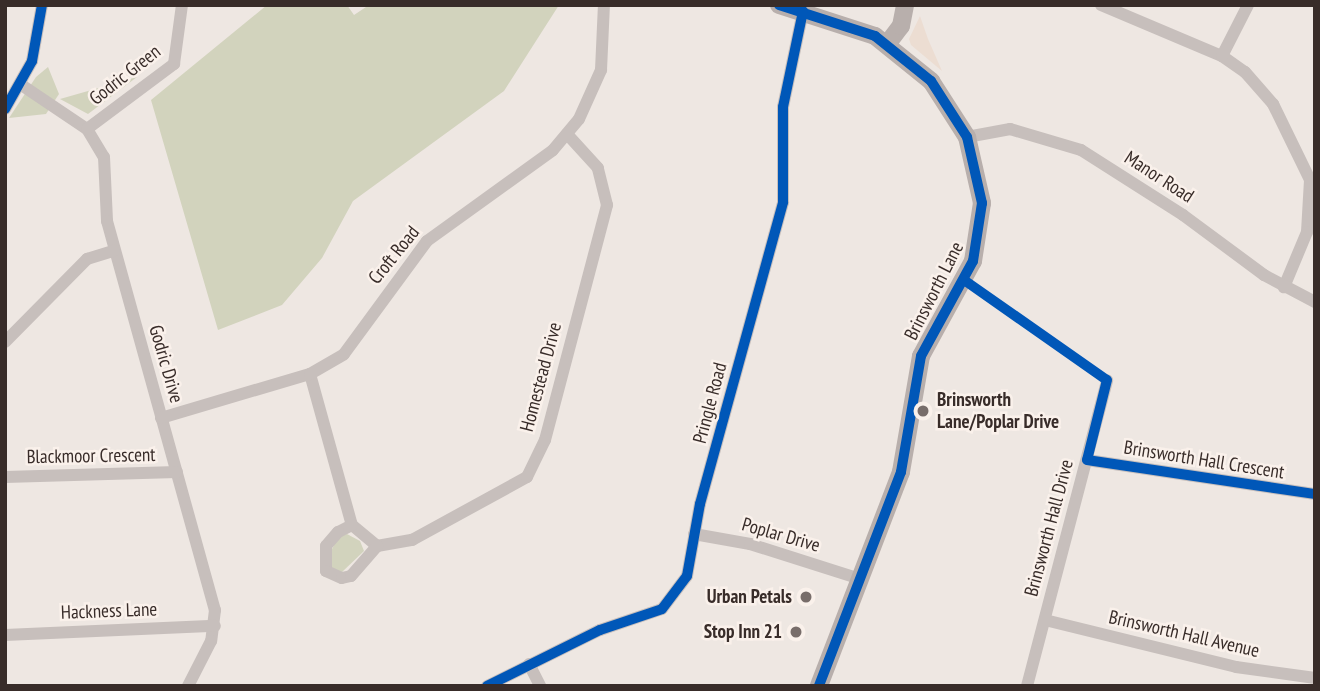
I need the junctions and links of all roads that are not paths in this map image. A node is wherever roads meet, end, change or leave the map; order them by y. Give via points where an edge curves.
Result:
1 (43, 5) edge
2 (182, 5) edge
3 (604, 5) edge
4 (779, 5) edge
5 (905, 5) edge
6 (1101, 5) edge
7 (1248, 5) edge
8 (803, 11) junction
9 (888, 43) junction
10 (1222, 56) junction
11 (20, 84) junction
12 (5, 109) edge
13 (87, 128) junction
14 (567, 134) junction
15 (967, 137) junction
16 (114, 251) junction
17 (1284, 288) junction
18 (1315, 302) edge
19 (5, 342) edge
20 (310, 374) junction
21 (1107, 380) dead end
22 (161, 418) junction
23 (1087, 460) junction
24 (177, 472) junction
25 (5, 477) edge
26 (1315, 494) edge
27 (352, 525) junction
28 (694, 534) junction
29 (377, 546) junction
30 (857, 578) junction
31 (1045, 620) junction
32 (215, 626) junction
33 (5, 635) edge
34 (529, 664) junction
35 (1315, 678) edge
36 (188, 686) edge
37 (487, 686) edge
38 (540, 686) edge
39 (820, 686) edge
40 (1027, 686) edge

1 - 11 street via 39,43
2 - 13 street, Godric Green via 174,64
3 - 14 street, Croft Road via 601,70 589,102
4 - 8 street, Brinsworth Lane
5 - 9 street via 901,26
6 - 10 street
7 - 10 street
8 - 9 street, Brinsworth Lane
8 - 28 street, Pringle Road via 783,107 783,202
9 - 15 street, Brinsworth Lane via 937,87
10 - 17 street via 1245,72 1273,104 1310,180 1307,232
11 - 12 street
11 - 13 street, Godric Drive
13 - 16 street, Godric Drive via 104,157 104,205
14 - 20 street, Croft Road via 553,150 427,241 344,354
14 - 29 street, Homestead Drive via 598,168 607,205 539,458 527,477 496,497 412,540
15 - 17 street, Manor Road via 1010,129 1082,150
15 - 30 street, Brinsworth Lane via 979,176 979,239 964,280 921,356 901,472
16 - 19 street via 86,259
16 - 22 street, Godric Drive
17 - 18 street, Manor Road
20 - 22 street, Croft Road
20 - 27 street
21 - 23 street, Brinsworth Hall Drive
22 - 24 street, Godric Drive
23 - 26 street, Brinsworth Hall Crescent
23 - 31 street, Brinsworth Hall Drive
24 - 25 street, Blackmoor Crescent
24 - 32 street, Godric Drive via 212,593
27 - 29 street
27 - 29 street via 326,546 326,571 342,578 351,576
28 - 30 street, Poplar Drive via 750,544
28 - 34 street, Pringle Road via 687,576 662,609 600,630
30 - 39 street, Brinsworth Lane
31 - 35 street, Brinsworth Hall Avenue via 1236,667
31 - 40 street, Brinsworth Hall Drive
32 - 33 street, Hackness Lane
32 - 36 street
34 - 37 street, Pringle Road
34 - 38 street

